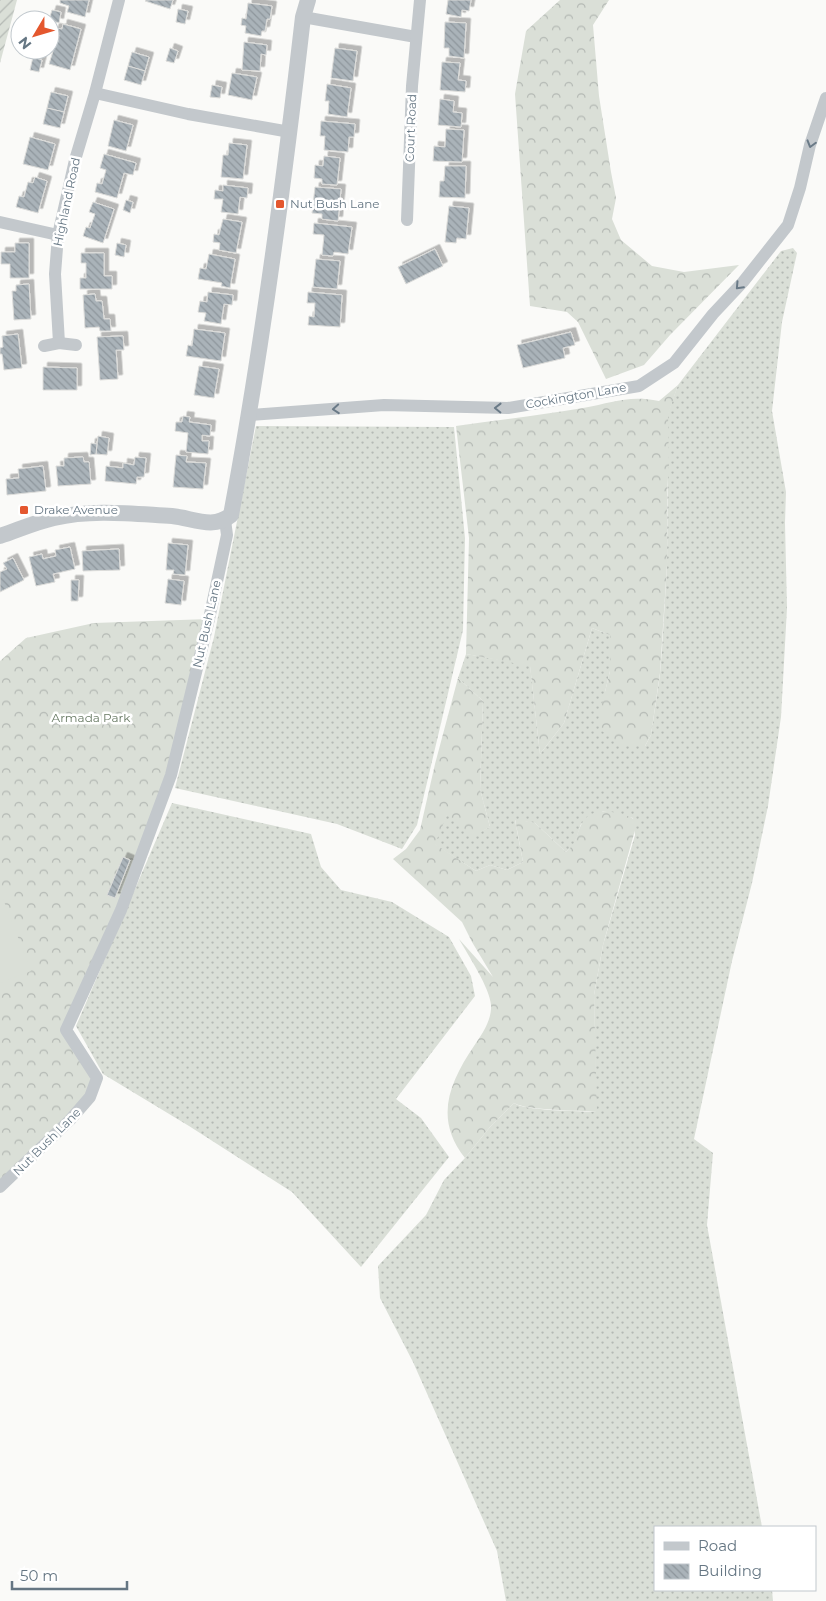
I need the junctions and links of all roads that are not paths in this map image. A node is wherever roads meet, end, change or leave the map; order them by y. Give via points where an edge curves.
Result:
1 (119, 0) edge
2 (308, 0) edge
3 (420, 0) edge
4 (303, 17) junction
5 (416, 37) junction
6 (95, 94) junction
7 (826, 98) edge
8 (290, 132) junction
9 (407, 220) dead end
10 (0, 222) edge
11 (58, 235) junction
12 (59, 343) junction
13 (76, 344) dead end
14 (44, 346) dead end
15 (250, 415) junction
16 (225, 520) junction
17 (0, 536) edge
18 (0, 1187) edge

1 - 6 street, Highland Road
2 - 4 street, Nut Bush Lane
3 - 5 street, Court Road
4 - 5 street
4 - 8 street, Nut Bush Lane
5 - 9 street, Court Road
6 - 8 street
6 - 11 street, Highland Road via 75,160
7 -> 15 street, Cockington Lane via 788,225 674,363 639,386 508,408 384,405
8 - 15 street, Nut Bush Lane
10 - 11 street
11 - 12 street, Highland Road via 55,274
12 - 13 street
12 - 14 street
15 - 16 street, Nut Bush Lane via 230,515
16 - 17 street via 214,523 175,517 98,513 55,518
16 - 18 street, Nut Bush Lane via 227,536 171,774 121,910 66,1030 97,1078 90,1097 70,1120

